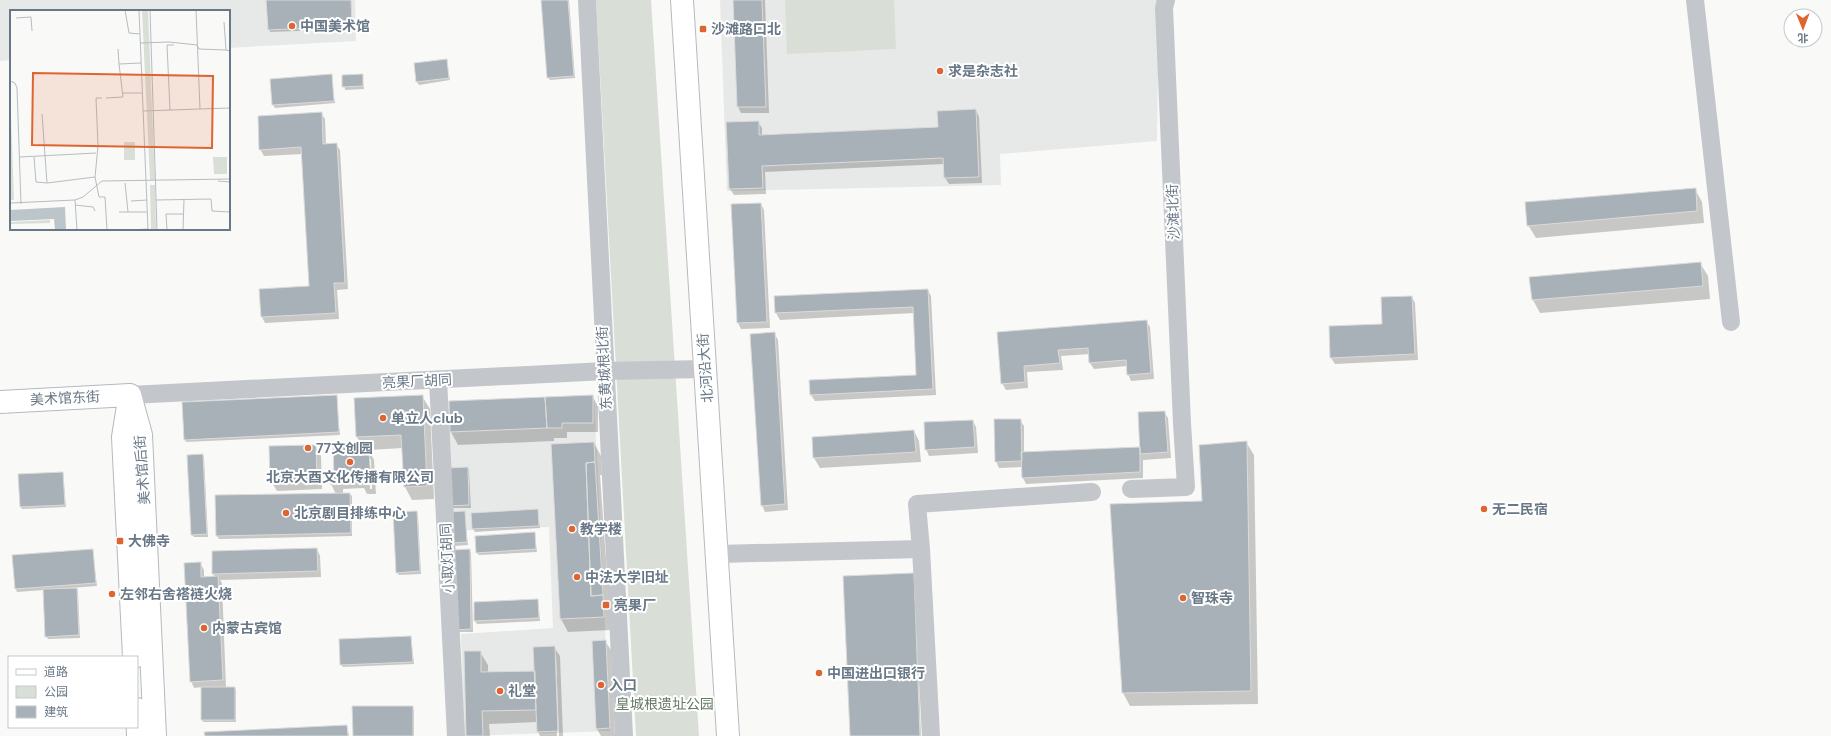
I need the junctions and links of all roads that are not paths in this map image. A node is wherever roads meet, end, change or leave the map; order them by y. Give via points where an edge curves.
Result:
1 (587, 0) edge
2 (682, 0) edge
3 (1166, 0) edge
4 (1695, 0) edge
5 (1731, 322) dead end
6 (705, 369) junction
7 (605, 371) junction
8 (438, 380) junction
9 (130, 395) junction
10 (0, 402) edge
11 (1131, 490) dead end
12 (1092, 492) dead end
13 (921, 549) junction
14 (718, 554) junction
15 (134, 656) edge
16 (155, 736) edge
17 (456, 736) edge
18 (624, 736) edge
19 (728, 736) edge
20 (931, 736) edge

1 - 7 street, 东黄城根北街
2 - 6 main road, 北河沿大街
3 - 11 street, 沙滩北街 via 1164,8 1186,487
4 - 5 street
6 - 7 street, 亮果厂胡同
6 - 14 main road, 北河沿大街
7 - 8 street, 亮果厂胡同
7 - 18 street, 东黄城根北街
8 - 9 street, 亮果厂胡同
8 - 17 street, 小取灯胡同
9 - 10 main road, 美术馆东街
9 - 15 main road, 美术馆后街 via 123,437
9 - 16 main road, 美术馆后街 via 141,435
12 - 13 street via 917,504
13 - 14 street
13 - 20 street
14 - 19 main road, 北河沿大街

